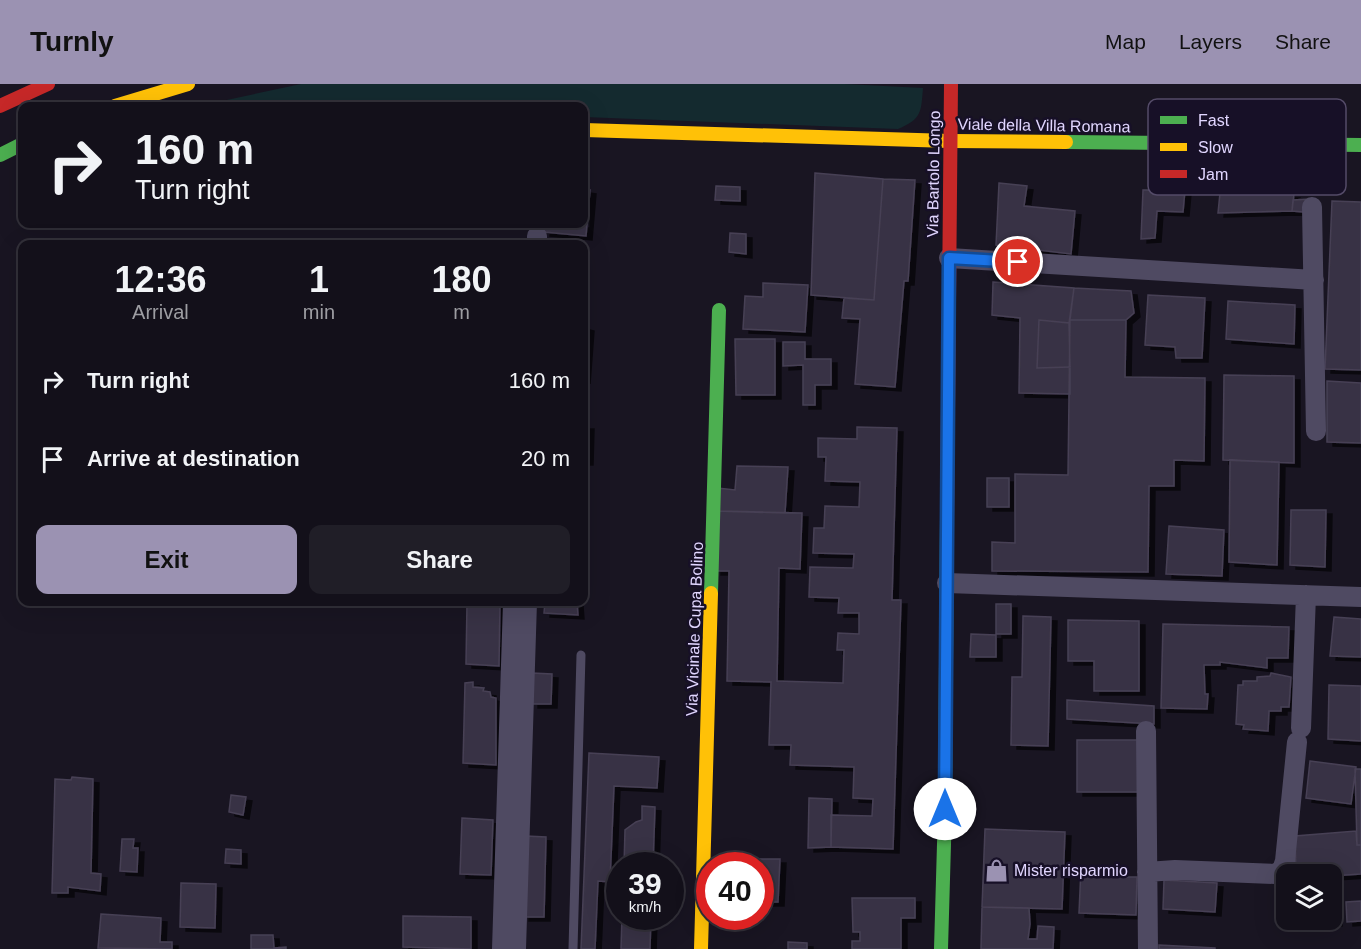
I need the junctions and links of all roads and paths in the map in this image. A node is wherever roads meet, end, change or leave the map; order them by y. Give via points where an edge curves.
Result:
1 (48, 84) edge
2 (188, 84) edge
3 (951, 84) edge
4 (127, 102) edge
5 (0, 106) edge
6 (588, 130) edge
7 (950, 141) junction
8 (1148, 143) edge
9 (1346, 145) edge
10 (1361, 145) edge
11 (18, 146) edge
12 (0, 155) edge
13 (1312, 207) dead end
14 (949, 258) junction
15 (1314, 280) junction
16 (719, 310) dead end
17 (1316, 431) dead end
18 (947, 583) junction
19 (1306, 595) junction
20 (1361, 597) edge
21 (513, 606) edge
22 (527, 606) edge
23 (581, 656) dead end
24 (1146, 730) dead end
25 (1147, 872) junction
26 (502, 949) edge
27 (516, 949) edge
28 (573, 949) edge
29 (701, 949) edge
30 (941, 949) edge
31 (1148, 949) edge

1 - 5 street
2 - 4 street
3 - 7 street, Via Bartolo Longo
6 - 7 street, Viale della Villa Romana
7 - 8 street, Viale della Villa Romana
7 - 14 street, Via Bartolo Longo
9 - 10 street, Viale della Villa Romana
11 - 12 street
13 - 15 street
14 - 15 street
14 - 18 street, Via Bartolo Longo
15 - 17 street
16 - 29 street, Via Vicinale Cupa Bolino
18 - 19 street
18 - 30 street, Via Bartolo Longo
19 - 20 street
19 - 25 street via 1299,735 1282,870 1275,874
21 - 26 street
22 - 27 street
23 - 28 lane
24 - 25 street
25 - 31 street

